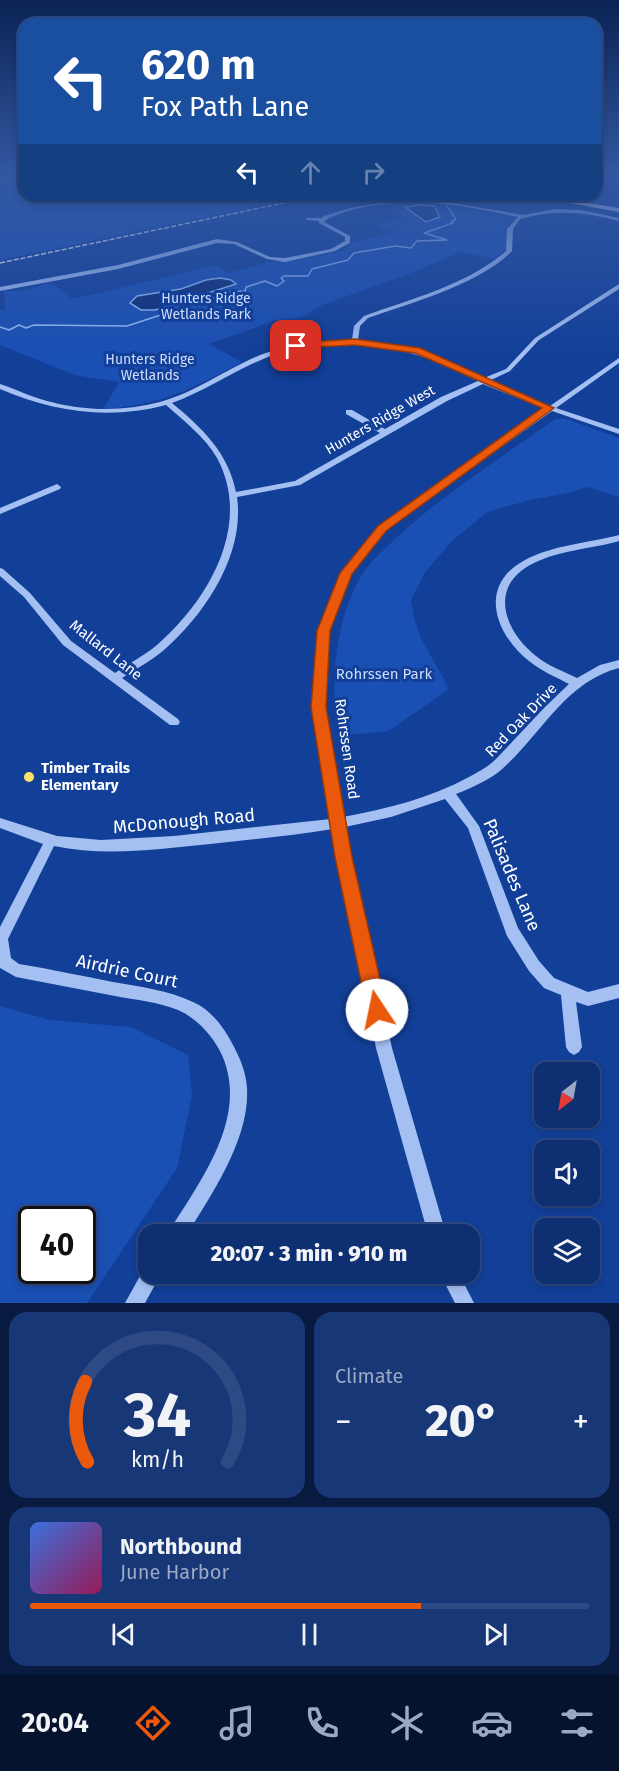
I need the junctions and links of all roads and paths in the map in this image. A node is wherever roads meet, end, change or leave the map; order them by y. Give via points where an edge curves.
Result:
1 (343, 234) edge
2 (510, 234) edge
3 (619, 286) edge
4 (0, 290) edge
5 (355, 342) junction
6 (619, 360) edge
7 (486, 382) junction
8 (0, 386) edge
9 (167, 402) junction
10 (549, 408) junction
11 (349, 412) dead end
12 (384, 432) junction
13 (619, 432) edge
14 (57, 488) dead end
15 (233, 495) junction
16 (0, 511) edge
17 (619, 538) edge
18 (0, 571) edge
19 (619, 664) edge
20 (116, 677) junction
21 (577, 683) junction
22 (174, 722) dead end
23 (448, 793) junction
24 (0, 823) edge
25 (338, 825) junction
26 (51, 840) junction
27 (619, 991) edge
28 (568, 993) junction
29 (574, 1047) dead end
30 (183, 1224) edge
31 (434, 1224) edge
32 (146, 1284) edge
33 (455, 1284) edge
34 (134, 1303) edge
35 (465, 1303) edge

1 - 4 street via 348,242 333,250 285,260 217,241 118,267
2 - 5 street via 509,251 497,262 450,287 366,317 357,326
3 - 7 street, Hunters Ridge West via 537,339 508,370
5 - 7 street via 417,350
5 - 9 street via 318,343 276,351
6 - 10 street, Rohrssen Road
7 - 10 street
7 - 12 street, Hunters Ridge West via 444,399
8 - 9 street via 32,401 78,410 124,410
9 - 15 street via 202,433 221,459
10 - 13 street
10 - 25 street, Rohrssen Road via 382,528 346,573 323,631 318,707
11 - 12 street
12 - 15 street, Hunters Ridge West via 297,483
14 - 16 street
15 - 20 street via 233,535 222,565 192,614 164,645
17 - 21 street via 547,554 508,575 500,586 501,620 510,635 527,654
18 - 20 street, Mallard Lane via 27,594 67,643
19 - 21 street, Red Oak Drive via 606,666
20 - 22 street, Mallard Lane
21 - 23 street, Red Oak Drive via 494,769
23 - 25 street, Red Oak Drive
23 - 28 street, Palisades Lane via 473,826 512,931 549,983
24 - 26 street, McDonough Road
25 - 26 street, McDonough Road via 127,846
25 - 31 street, Rohrssen Road via 384,1048
26 - 30 street, Airdrie Court via 1,939 4,962 16,970 166,998 192,1009 215,1030 233,1055 240,1082 237,1114 217,1168
27 - 28 street, Palisades Lane via 588,999
28 - 29 street
32 - 34 street
33 - 35 street

